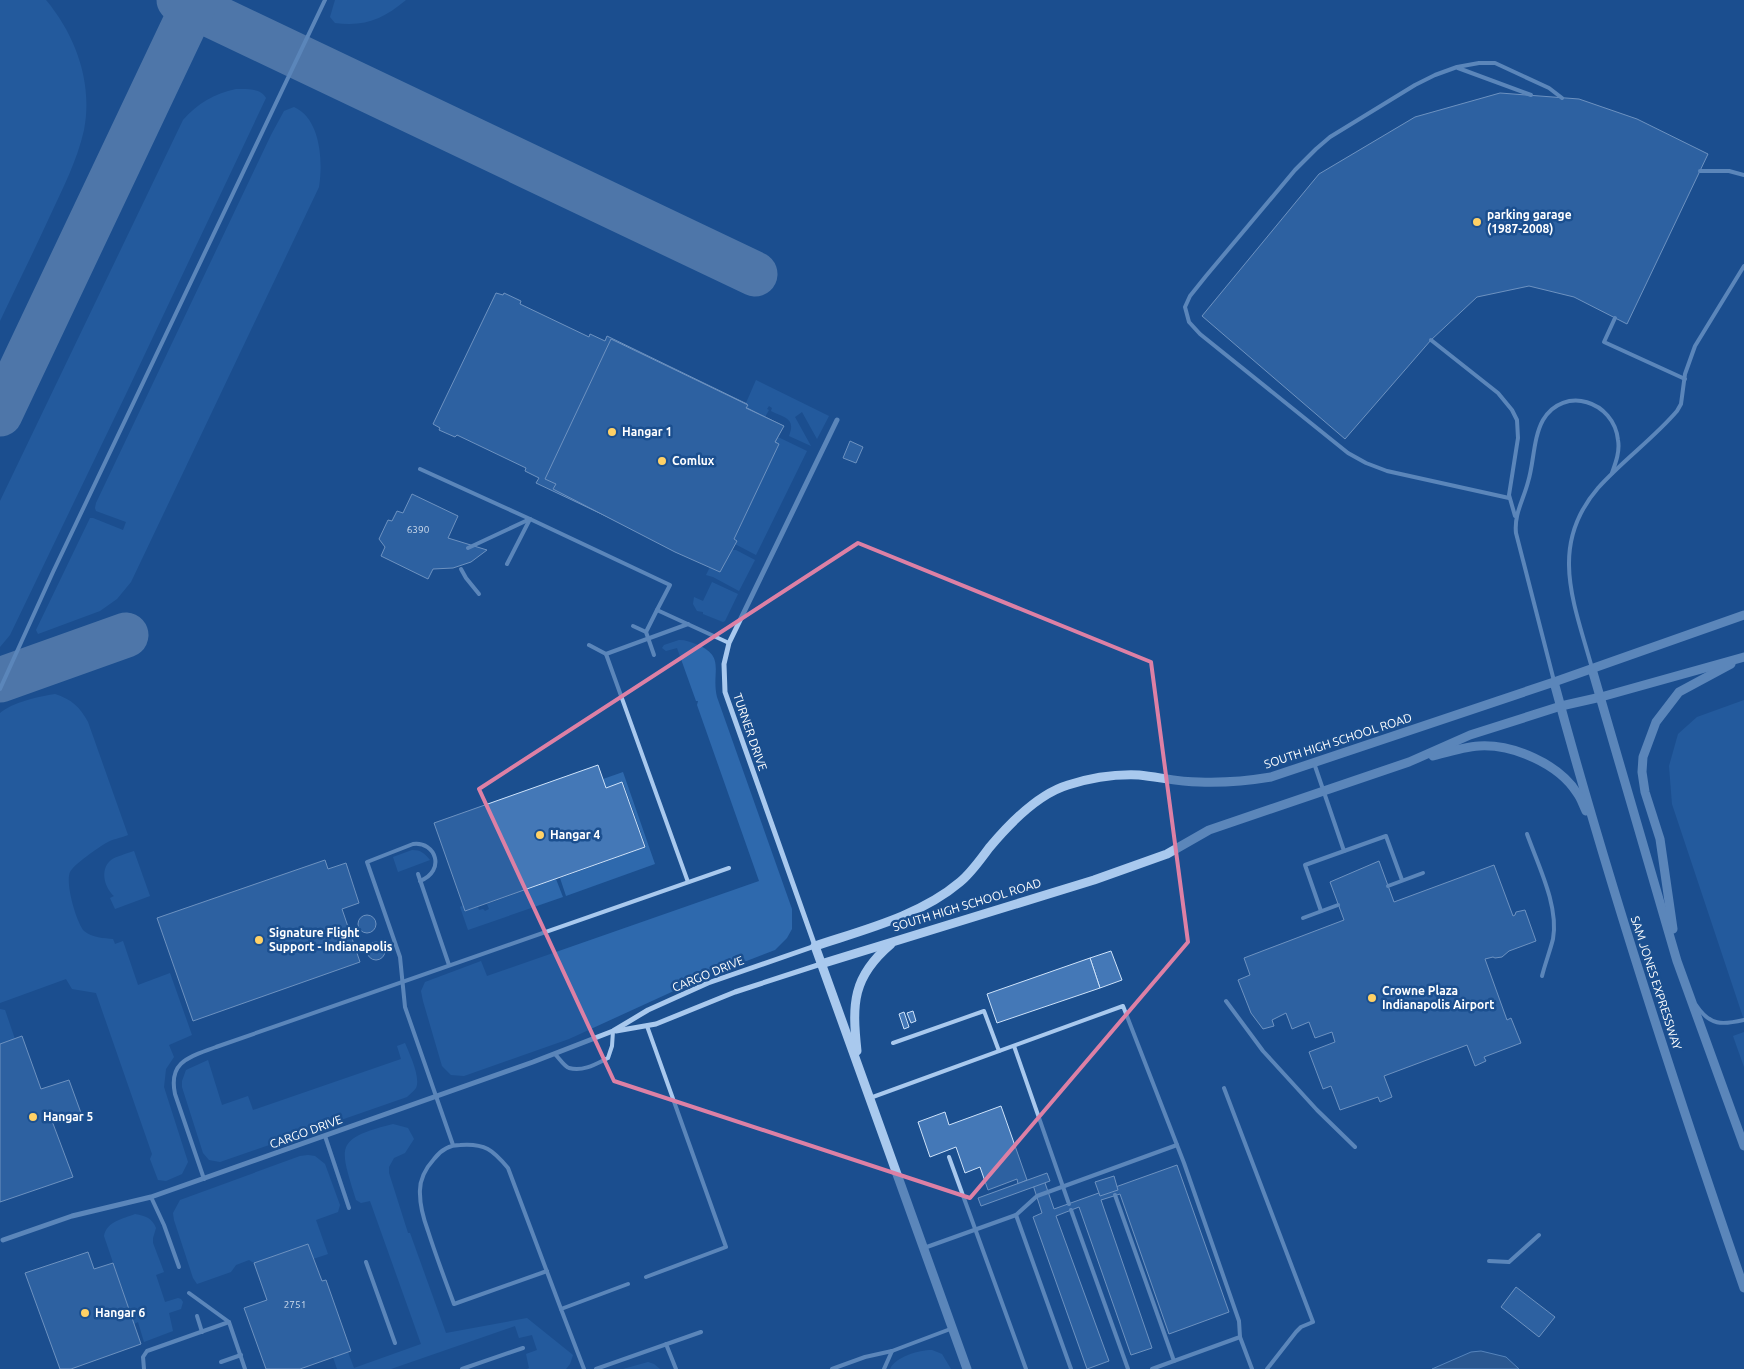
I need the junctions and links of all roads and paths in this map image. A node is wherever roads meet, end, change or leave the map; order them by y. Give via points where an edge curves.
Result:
1 (325, 0) edge
2 (1457, 67) junction
3 (1531, 95) dead end
4 (1562, 98) dead end
5 (1700, 171) dead end
6 (1744, 175) edge
7 (1744, 266) edge
8 (1614, 318) dead end
9 (1431, 340) dead end
10 (1685, 379) junction
11 (837, 420) dead end
12 (420, 469) dead end
13 (1611, 475) junction
14 (1510, 498) junction
15 (1515, 516) junction
16 (530, 519) junction
17 (468, 548) dead end
18 (507, 564) dead end
19 (461, 569) dead end
20 (479, 594) dead end
21 (658, 610) junction
22 (1744, 614) edge
23 (688, 624) junction
24 (633, 626) dead end
25 (646, 632) junction
26 (648, 639) junction
27 (729, 643) junction
28 (589, 645) dead end
29 (606, 654) junction
30 (654, 655) dead end
31 (1744, 657) edge
32 (1592, 668) junction
33 (1554, 682) junction
34 (0, 688) edge
35 (1600, 697) junction
36 (1561, 706) junction
37 (1409, 762) junction
38 (1314, 764) junction
39 (1324, 792) junction
40 (1527, 834) dead end
41 (1598, 836) junction
42 (1344, 851) junction
43 (729, 868) dead end
44 (1423, 873) dead end
45 (418, 874) dead end
46 (1402, 880) junction
47 (420, 881) junction
48 (688, 882) junction
49 (1388, 886) dead end
50 (1338, 904) dead end
51 (1322, 911) junction
52 (1303, 918) dead end
53 (896, 940) junction
54 (815, 946) junction
55 (1677, 961) junction
56 (821, 964) junction
57 (449, 965) junction
58 (1542, 976) dead end
59 (403, 981) junction
60 (1686, 986) junction
61 (1226, 1001) dead end
62 (1744, 1020) edge
63 (647, 1026) junction
64 (613, 1031) junction
65 (893, 1043) dead end
66 (1014, 1046) junction
67 (999, 1051) junction
68 (555, 1054) junction
69 (858, 1064) junction
70 (1224, 1088) dead end
71 (436, 1096) junction
72 (870, 1098) junction
73 (325, 1136) junction
74 (453, 1145) junction
75 (1177, 1145) junction
76 (1744, 1146) edge
77 (1355, 1147) dead end
78 (948, 1157) dead end
79 (1106, 1171) junction
80 (1108, 1178) dead end
81 (204, 1179) junction
82 (1063, 1186) junction
83 (1115, 1195) dead end
84 (151, 1198) junction
85 (1069, 1204) dead end
86 (349, 1208) dead end
87 (1071, 1210) dead end
88 (1016, 1215) junction
89 (974, 1230) junction
90 (1539, 1235) dead end
91 (3, 1240) dead end
92 (924, 1248) junction
93 (1489, 1261) dead end
94 (366, 1262) dead end
95 (179, 1267) dead end
96 (546, 1271) junction
97 (646, 1277) dead end
98 (628, 1284) dead end
99 (1744, 1288) edge
100 (188, 1293) dead end
101 (561, 1309) junction
102 (197, 1316) dead end
103 (229, 1322) junction
104 (953, 1328) junction
105 (202, 1332) junction
106 (701, 1332) dead end
107 (1240, 1337) junction
108 (395, 1343) dead end
109 (666, 1344) junction
110 (523, 1348) dead end
111 (892, 1351) junction
112 (240, 1355) junction
113 (1174, 1361) junction
114 (221, 1362) dead end
115 (144, 1369) edge
116 (245, 1369) edge
117 (462, 1369) edge
118 (584, 1369) edge
119 (596, 1369) edge
120 (676, 1369) edge
121 (832, 1369) edge
122 (884, 1369) edge
123 (967, 1369) edge
124 (1026, 1369) edge
125 (1071, 1369) edge
126 (1128, 1369) edge
127 (1152, 1369) edge
128 (1252, 1369) edge
129 (1267, 1369) edge

1 - 34 lane via 52,572
2 - 3 lane
2 - 4 lane via 1495,63 1549,88
2 - 14 lane via 1415,85 1316,149 1206,276 1187,301 1185,310 1189,322 1200,334 1366,464
5 - 6 lane
7 - 10 lane via 1694,346
8 - 10 lane via 1604,342
9 - 14 lane via 1498,393 1512,410 1517,420 1518,438
10 - 13 lane via 1677,411
11 - 27 street, TURNER DRIVE
12 - 16 lane
13 - 15 lane via 1619,449 1615,426 1608,414 1590,402 1570,401 1559,405 1543,420 1528,483
13 - 32 lane via 1580,514 1569,547 1571,592
14 - 15 lane
15 - 33 lane via 1516,534
16 - 17 lane
16 - 18 lane
16 - 21 lane via 670,585
19 - 20 lane
21 - 23 lane
21 - 25 lane
22 - 32 street, SOUTH HIGH SCHOOL ROAD
23 - 26 lane
23 - 27 lane
24 - 25 lane
25 - 26 lane
26 - 29 lane
26 - 30 lane
27 - 54 street, TURNER DRIVE via 724,664 725,692
28 - 29 lane
29 - 48 lane
31 - 35 street, SOUTH HIGH SCHOOL ROAD
31 - 55 street via 1679,692 1656,722 1643,757 1645,792 1660,839
32 - 33 street, SOUTH HIGH SCHOOL ROAD
32 - 35 street
33 - 36 street, SAM JONES EXPRESSWAY
33 - 38 street, SOUTH HIGH SCHOOL ROAD
35 - 36 street, SOUTH HIGH SCHOOL ROAD
35 - 55 street
36 - 37 street, SOUTH HIGH SCHOOL ROAD via 1470,735
36 - 41 street, SAM JONES EXPRESSWAY
37 - 39 street, SOUTH HIGH SCHOOL ROAD
37 - 41 street via 1479,746 1531,756 1557,772 1577,793
38 - 39 lane
38 - 54 street, SOUTH HIGH SCHOOL ROAD via 1242,782 1198,782 1138,775 1067,785 1028,808 972,870 945,892 901,916
39 - 42 lane
39 - 53 street, SOUTH HIGH SCHOOL ROAD via 1209,830 1167,854 1094,880
40 - 58 lane via 1552,902 1554,920 1553,938
41 - 99 street, SAM JONES EXPRESSWAY via 1673,1077
42 - 46 lane via 1386,836
42 - 51 lane via 1305,865
43 - 48 lane
44 - 46 lane
45 - 47 lane
46 - 49 lane
47 - 57 lane
47 - 59 lane via 429,878 436,863 426,845 413,844 367,862 400,957
48 - 57 lane
50 - 51 lane
51 - 52 lane
53 - 56 street, SOUTH HIGH SCHOOL ROAD
53 - 69 street via 878,955 859,985 855,1030
54 - 56 street
54 - 64 street, CARGO DRIVE via 708,983 648,1010
55 - 60 street
56 - 63 street, CARGO DRIVE
56 - 69 street
57 - 59 lane
59 - 71 lane via 405,1007
59 - 81 lane via 216,1046 180,1065 172,1080
60 - 62 lane via 1700,1011 1711,1020 1724,1024
60 - 76 street
61 - 77 lane via 1263,1051
63 - 64 street, CARGO DRIVE
63 - 97 lane via 726,1247
64 - 68 street, CARGO DRIVE
64 - 68 lane via 608,1058 589,1067 568,1068
65 - 67 lane via 984,1011
66 - 67 lane
66 - 75 lane via 1123,1006
66 - 82 lane
67 - 72 lane
68 - 71 street, CARGO DRIVE
69 - 72 street
70 - 129 lane via 1313,1322 1296,1332
71 - 73 street, CARGO DRIVE
71 - 74 lane
72 - 92 street
73 - 81 street, CARGO DRIVE
73 - 86 lane
74 - 96 lane via 486,1147 495,1152 508,1168
74 - 96 lane via 440,1152 424,1172 419,1193 436,1258 454,1304
75 - 79 lane
75 - 107 lane via 1240,1321
78 - 89 lane
79 - 80 lane
79 - 82 lane
81 - 84 street, CARGO DRIVE
82 - 85 lane
82 - 88 lane via 1037,1196
83 - 113 lane
84 - 91 street, CARGO DRIVE via 72,1216
84 - 95 lane
87 - 126 lane
88 - 89 lane
88 - 125 lane
89 - 92 lane
89 - 124 lane
90 - 93 lane via 1509,1262
92 - 104 street
94 - 108 lane
96 - 101 lane
98 - 101 lane
100 - 103 lane
101 - 118 lane
102 - 105 lane
103 - 105 lane
103 - 112 lane
104 - 111 lane
104 - 123 street
105 - 115 lane via 148,1351 143,1357
106 - 109 lane
107 - 113 lane
107 - 128 lane
109 - 119 lane
109 - 120 lane
110 - 117 lane
111 - 121 lane
111 - 122 lane
112 - 114 lane
112 - 116 lane
113 - 127 lane

